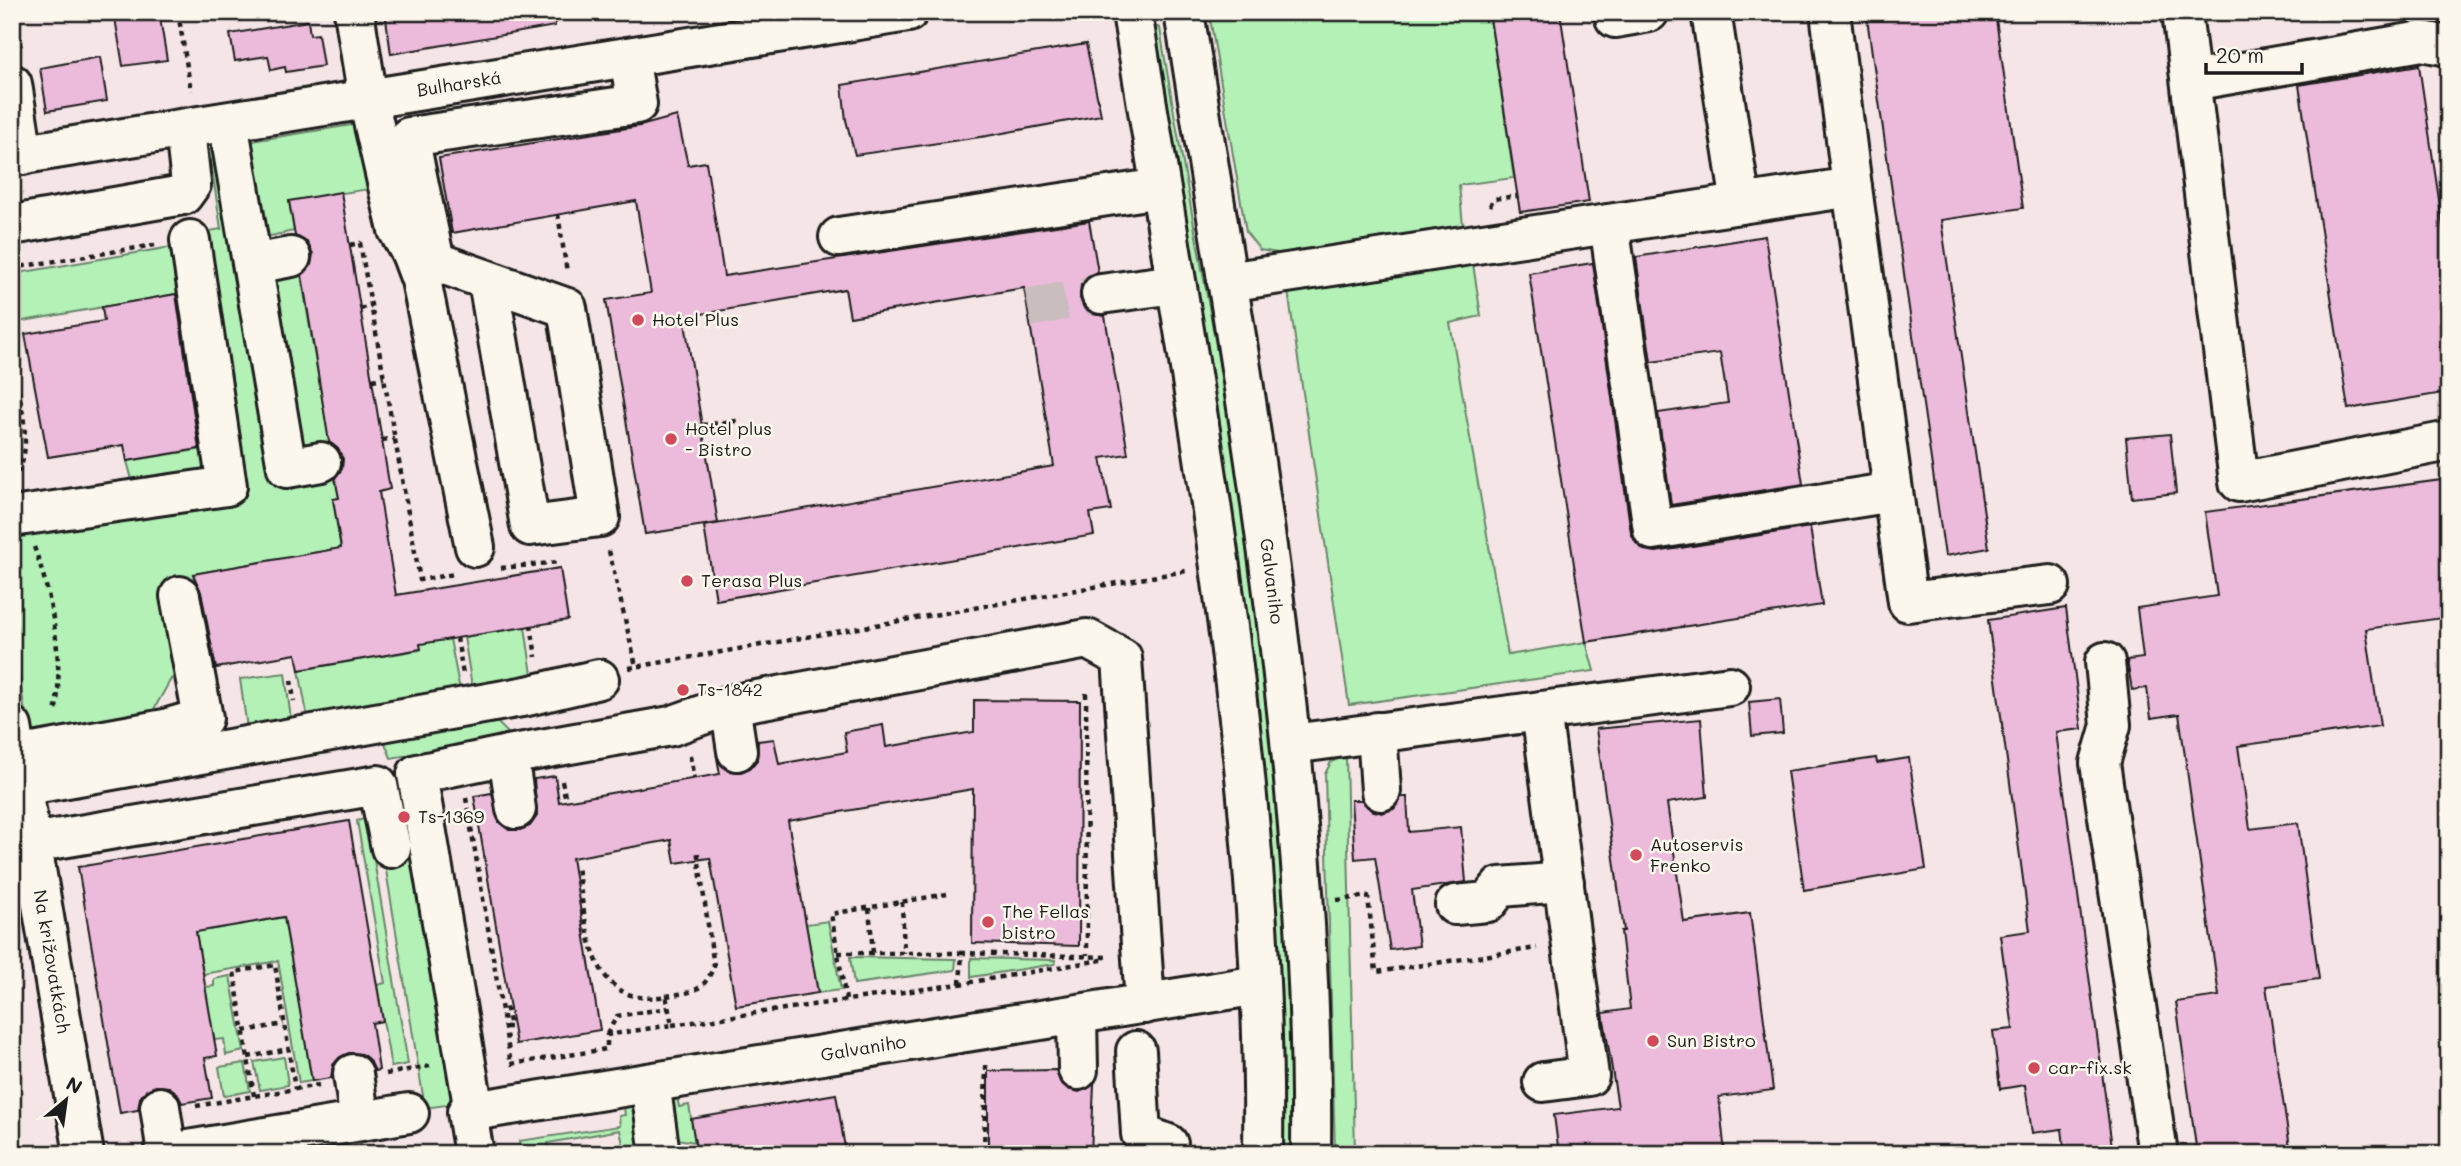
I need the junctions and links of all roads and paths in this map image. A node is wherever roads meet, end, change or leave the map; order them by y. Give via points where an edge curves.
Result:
1 (178, 12) edge
2 (354, 12) edge
3 (908, 12) edge
4 (1132, 12) edge
5 (1184, 12) edge
6 (1711, 12) edge
7 (1830, 12) edge
8 (2182, 12) edge
9 (2449, 46) edge
10 (629, 57) junction
11 (2190, 81) junction
12 (12, 84) edge
13 (368, 99) junction
14 (203, 126) junction
15 (18, 156) edge
16 (1852, 187) junction
17 (1160, 188) junction
18 (1741, 204) junction
19 (558, 214) dead end
20 (1609, 223) junction
21 (12, 225) edge
22 (839, 237) dead end
23 (190, 240) joint
24 (360, 243) dead end
25 (349, 245) dead end
26 (291, 257) dead end
27 (423, 258) junction
28 (253, 264) junction
29 (12, 268) edge
30 (488, 281) junction
31 (1227, 282) junction
32 (1175, 284) junction
33 (1101, 294) tunnel mouth
34 (371, 306) dead end
35 (360, 309) dead end
36 (567, 309) junction
37 (12, 370) edge
38 (384, 378) dead end
39 (372, 380) dead end
40 (737, 421) dead end
41 (702, 425) dead end
42 (394, 438) dead end
43 (382, 440) dead end
44 (2449, 441) edge
45 (321, 462) dead end
46 (12, 478) edge
47 (1893, 492) junction
48 (17, 516) edge
49 (600, 517) junction
50 (464, 561) joint
51 (524, 565) dead end
52 (1219, 566) junction
53 (526, 573) dead end
54 (456, 585) dead end
55 (2050, 585) dead end
56 (180, 596) dead end
57 (2105, 662) dead end
58 (636, 666) junction
59 (599, 679) joint
60 (1730, 686) dead end
61 (1086, 694) dead end
62 (730, 705) junction
63 (1541, 711) junction
64 (1377, 732) junction
65 (1292, 744) junction
66 (55, 749) junction
67 (737, 751) dead end
68 (689, 753) dead end
69 (508, 755) junction
70 (17, 757) edge
71 (458, 763) junction
72 (561, 775) dead end
73 (694, 779) dead end
74 (1381, 791) dead end
75 (566, 801) dead end
76 (516, 809) dead end
77 (32, 843) junction
78 (391, 848) dead end
79 (697, 849) dead end
80 (577, 867) dead end
81 (1564, 883) junction
82 (947, 894) dead end
83 (1325, 901) dead end
84 (902, 902) junction
85 (1455, 905) dead end
86 (869, 908) junction
87 (1572, 943) junction
88 (838, 953) junction
89 (873, 953) junction
90 (905, 953) junction
91 (962, 953) junction
92 (1087, 955) junction
93 (960, 984) junction
94 (1259, 985) junction
95 (666, 996) junction
96 (846, 1000) junction
97 (1145, 1003) junction
98 (510, 1007) dead end
99 (668, 1008) junction
100 (1077, 1014) junction
101 (285, 1024) junction
102 (672, 1025) junction
103 (505, 1027) junction
104 (244, 1031) junction
105 (607, 1035) junction
106 (289, 1049) junction
107 (1136, 1051) dead end
108 (248, 1057) junction
109 (986, 1065) dead end
110 (430, 1066) dead end
111 (1078, 1070) dead end
112 (354, 1077) junction
113 (1543, 1082) dead end
114 (650, 1083) junction
115 (295, 1089) junction
116 (254, 1096) junction
117 (160, 1109) joint
118 (470, 1111) junction
119 (409, 1113) dead end
120 (360, 1121) junction
121 (231, 1148) edge
122 (424, 1152) dead end
123 (84, 1154) edge
124 (166, 1154) edge
125 (411, 1154) edge
126 (474, 1154) edge
127 (660, 1154) edge
128 (1032, 1154) edge
129 (1168, 1154) edge
130 (1263, 1154) edge
131 (1311, 1154) edge
132 (2158, 1154) edge

1 - 14 path
2 - 13 street
3 - 10 street, Bulharská
4 - 17 street
5 - 31 street, Galvaniho
6 - 18 street
7 - 16 street
8 - 11 street
9 - 11 street via 2422,41
10 - 13 street, Bulharská
10 - 27 street via 637,104 410,137
11 - 44 street via 2239,482
12 - 15 street
13 - 14 street, Bulharská
13 - 27 street via 398,230
14 - 15 street, Bulharská
14 - 21 street via 191,184 183,195
14 - 28 street
16 - 18 street
16 - 47 street
17 - 22 street
17 - 32 street
18 - 20 street
19 - 36 path via 569,286
20 - 31 street
20 - 47 street via 1653,530
23 - 29 path
23 - 48 street via 227,486
24 - 25 path
26 - 28 street
27 - 30 street
27 - 50 street via 421,279
28 - 45 street via 287,468
30 - 36 street
30 - 49 street via 530,526
31 - 65 street, Galvaniho
32 - 33 street
32 - 52 street
34 - 35 path
36 - 49 street
37 - 46 path via 24,427 24,460
38 - 39 path
40 - 41 path
42 - 43 path
47 - 55 street via 1908,602
48 - 66 path via 40,563 54,637 60,689 54,718
49 - 58 path
50 - 54 path
51 - 53 path
52 - 58 path
52 - 94 street via 1244,771
56 - 66 street via 203,718
57 - 132 street via 2111,725 2100,763
58 - 59 path
59 - 70 street via 527,696
60 - 63 street
61 - 92 path
62 - 67 street
62 - 69 street via 671,726
62 - 97 street via 1087,639 1122,658
63 - 64 street
63 - 81 street
64 - 65 street
64 - 74 street
65 - 131 street, Galvaniho via 1308,965
66 - 70 street
68 - 73 path
69 - 71 street
69 - 76 street
70 - 77 street, Na križovatkách
71 - 103 path
71 - 118 street via 417,774
72 - 75 path
77 - 78 street via 378,785
77 - 123 street, Na križovatkách
79 - 95 path via 715,966 697,991
80 - 95 path via 591,942 603,977 631,998
81 - 85 street via 1500,887 1488,902
81 - 87 street
82 - 84 path
83 - 87 path via 1368,896 1376,972
84 - 86 path
84 - 90 path
86 - 88 path via 831,914
86 - 89 path
87 - 113 street via 1589,1076
88 - 89 path
88 - 96 path
89 - 90 path
90 - 91 path
91 - 92 path
91 - 93 path
92 - 93 path via 1117,957
93 - 96 path
94 - 97 street, Galvaniho
94 - 130 street
95 - 99 path
96 - 102 path
97 - 100 street, Galvaniho
98 - 103 path via 506,1007 510,1027
99 - 102 path
99 - 105 path via 617,1016
100 - 111 street
100 - 114 street, Galvaniho
101 - 104 path
101 - 104 path via 275,965 234,972
101 - 106 path
102 - 105 path
103 - 105 path via 511,1064 607,1049
104 - 108 path
106 - 108 path
106 - 115 path
107 - 129 street via 1141,1134 1168,1144
108 - 116 path
109 - 128 path via 984,1152
110 - 112 path
112 - 115 path
112 - 120 street
114 - 118 street, Galvaniho
114 - 127 street
115 - 116 path
116 - 117 path
117 - 124 street
118 - 126 street
119 - 120 street
120 - 121 street
121 - 124 street
122 - 125 path

